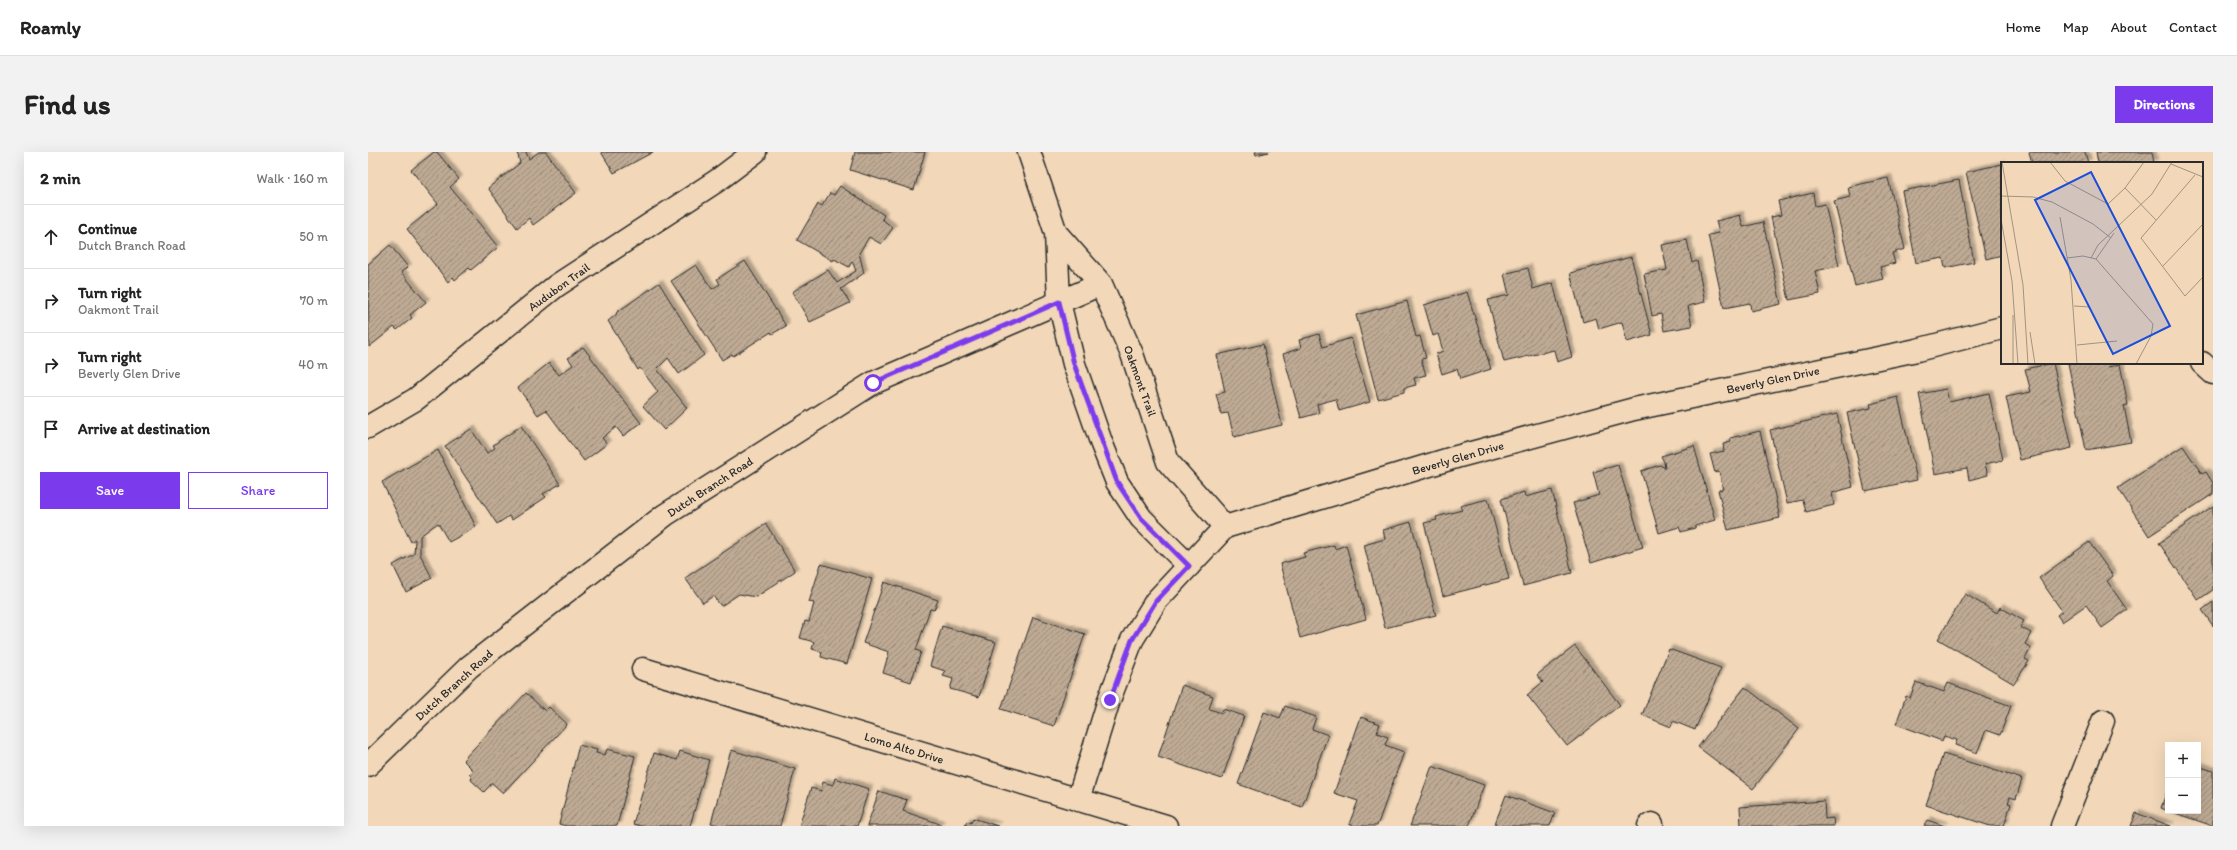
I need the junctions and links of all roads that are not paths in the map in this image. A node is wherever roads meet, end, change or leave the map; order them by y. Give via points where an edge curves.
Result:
1 (755, 152) edge
2 (1029, 152) edge
3 (1056, 234) junction
4 (1100, 284) junction
5 (1059, 302) junction
6 (2001, 328) edge
7 (2203, 364) edge
8 (2213, 373) edge
9 (368, 427) edge
10 (1225, 527) junction
11 (1189, 566) junction
12 (643, 669) dead end
13 (2103, 721) dead end
14 (368, 766) edge
15 (1078, 800) junction
16 (1166, 826) edge
17 (2062, 826) edge

1 - 9 street, Audubon Trail via 718,180 556,286 416,399
2 - 3 street, Oakmont Trail
3 - 4 street, Oakmont Trail
3 - 5 street, Oakmont Trail
4 - 5 street, Dutch Branch Road
4 - 10 street, Oakmont Trail via 1132,354 1168,462
5 - 11 street, Oakmont Trail via 1074,364 1117,482 1141,518
5 - 14 street, Dutch Branch Road via 873,383 665,515 469,667
6 - 10 street, Beverly Glen Drive via 1917,350 1634,409 1456,457
7 - 8 street
10 - 11 street
11 - 15 street via 1156,601 1132,640
12 - 15 street, Lomo Alto Drive
13 - 17 street
15 - 16 street, Lomo Alto Drive

